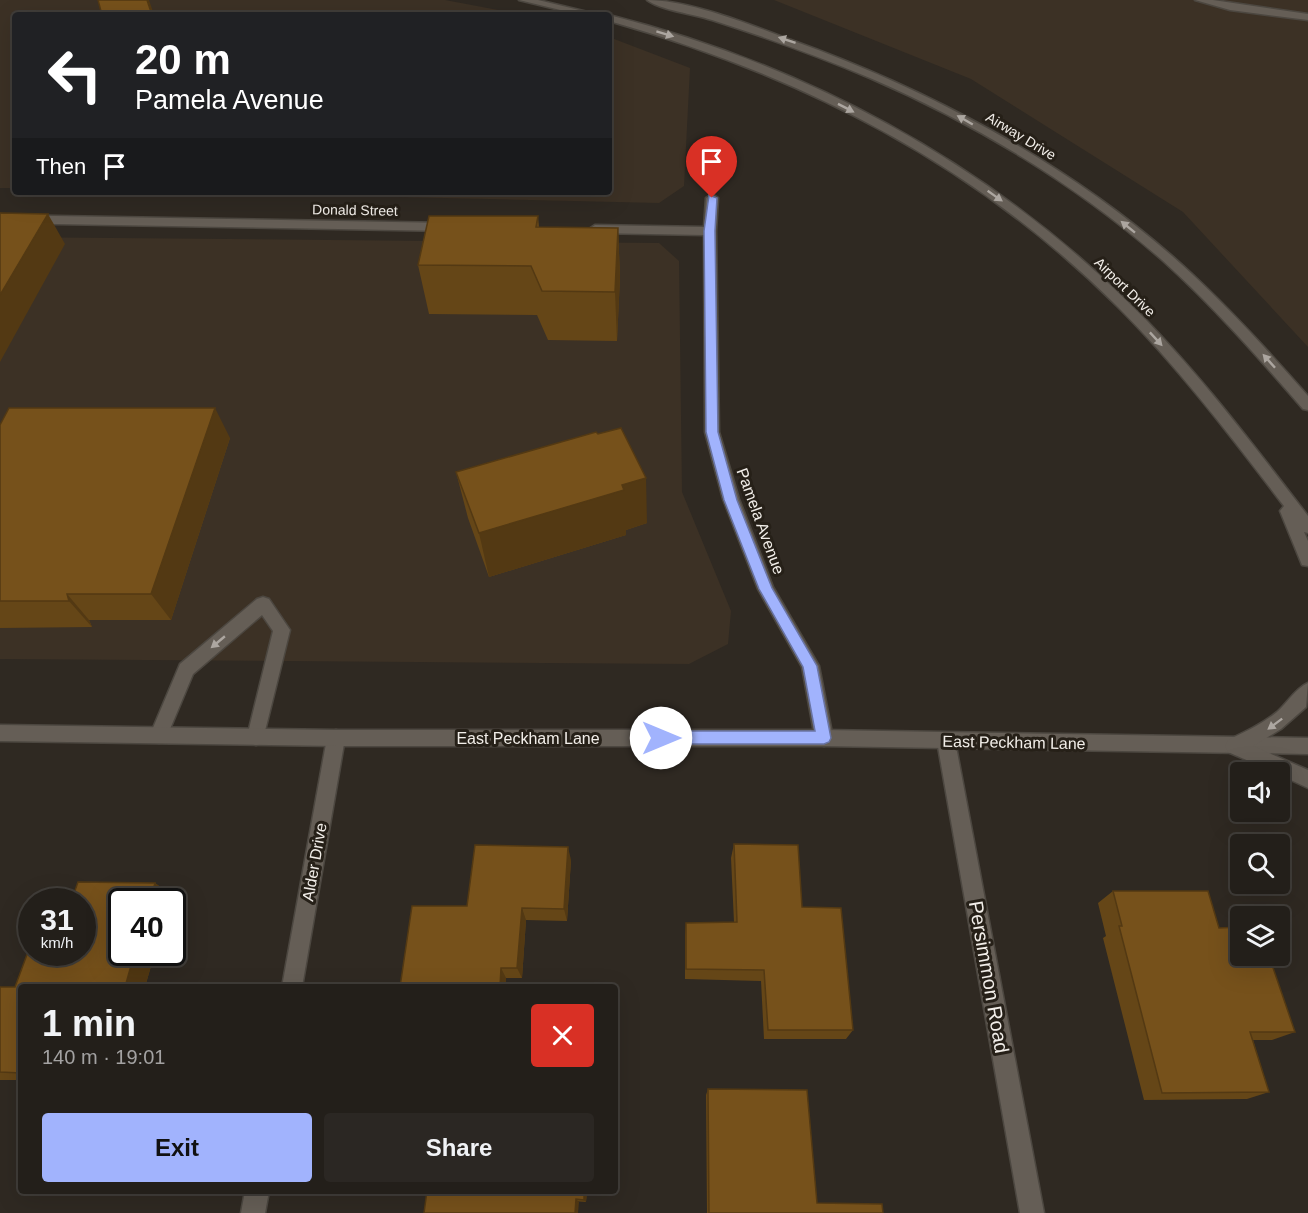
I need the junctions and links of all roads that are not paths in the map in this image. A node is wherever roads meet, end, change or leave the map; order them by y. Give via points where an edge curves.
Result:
1 (524, 0) edge
2 (652, 0) edge
3 (1200, 0) edge
4 (581, 12) edge
5 (1308, 16) edge
6 (612, 19) edge
7 (712, 198) dead end
8 (0, 219) edge
9 (28, 220) junction
10 (460, 227) edge
11 (579, 229) edge
12 (710, 231) junction
13 (17, 234) edge
14 (1308, 405) edge
15 (1280, 491) junction
16 (1308, 527) edge
17 (1308, 560) edge
18 (1308, 692) edge
19 (0, 733) edge
20 (159, 735) junction
21 (255, 737) junction
22 (336, 738) junction
23 (824, 738) junction
24 (945, 741) junction
25 (1234, 746) junction
26 (1308, 746) edge
27 (1308, 779) edge
28 (293, 984) edge
29 (256, 1194) edge
30 (253, 1213) edge
31 (1032, 1213) edge

1 - 4 street
14 -> 2 street, Airway Drive via 1179,268 1041,165 958,115 877,76 798,44
3 - 5 street
6 -> 15 street, Airport Drive via 687,41 817,93 956,169 1010,207 1122,303 1183,368
7 - 12 street, Pamela Avenue
8 - 9 street, Donald Street
9 - 10 street, Donald Street
9 - 13 street
11 - 12 street
12 - 23 street, Pamela Avenue via 712,432 730,500 766,589 810,666
15 - 16 street, Airport Drive
15 - 17 street
18 -> 25 street via 1270,729
19 - 20 street, East Peckham Lane
20 - 21 street, East Peckham Lane
21 -> 20 street via 282,630 263,604 186,669
21 - 22 street, East Peckham Lane
22 - 23 street, East Peckham Lane
22 - 28 street, Alder Drive
23 - 24 street, East Peckham Lane
24 - 25 street, East Peckham Lane
24 - 31 street, Persimmon Road
25 - 26 street, East Peckham Lane
25 - 27 street
29 - 30 street

